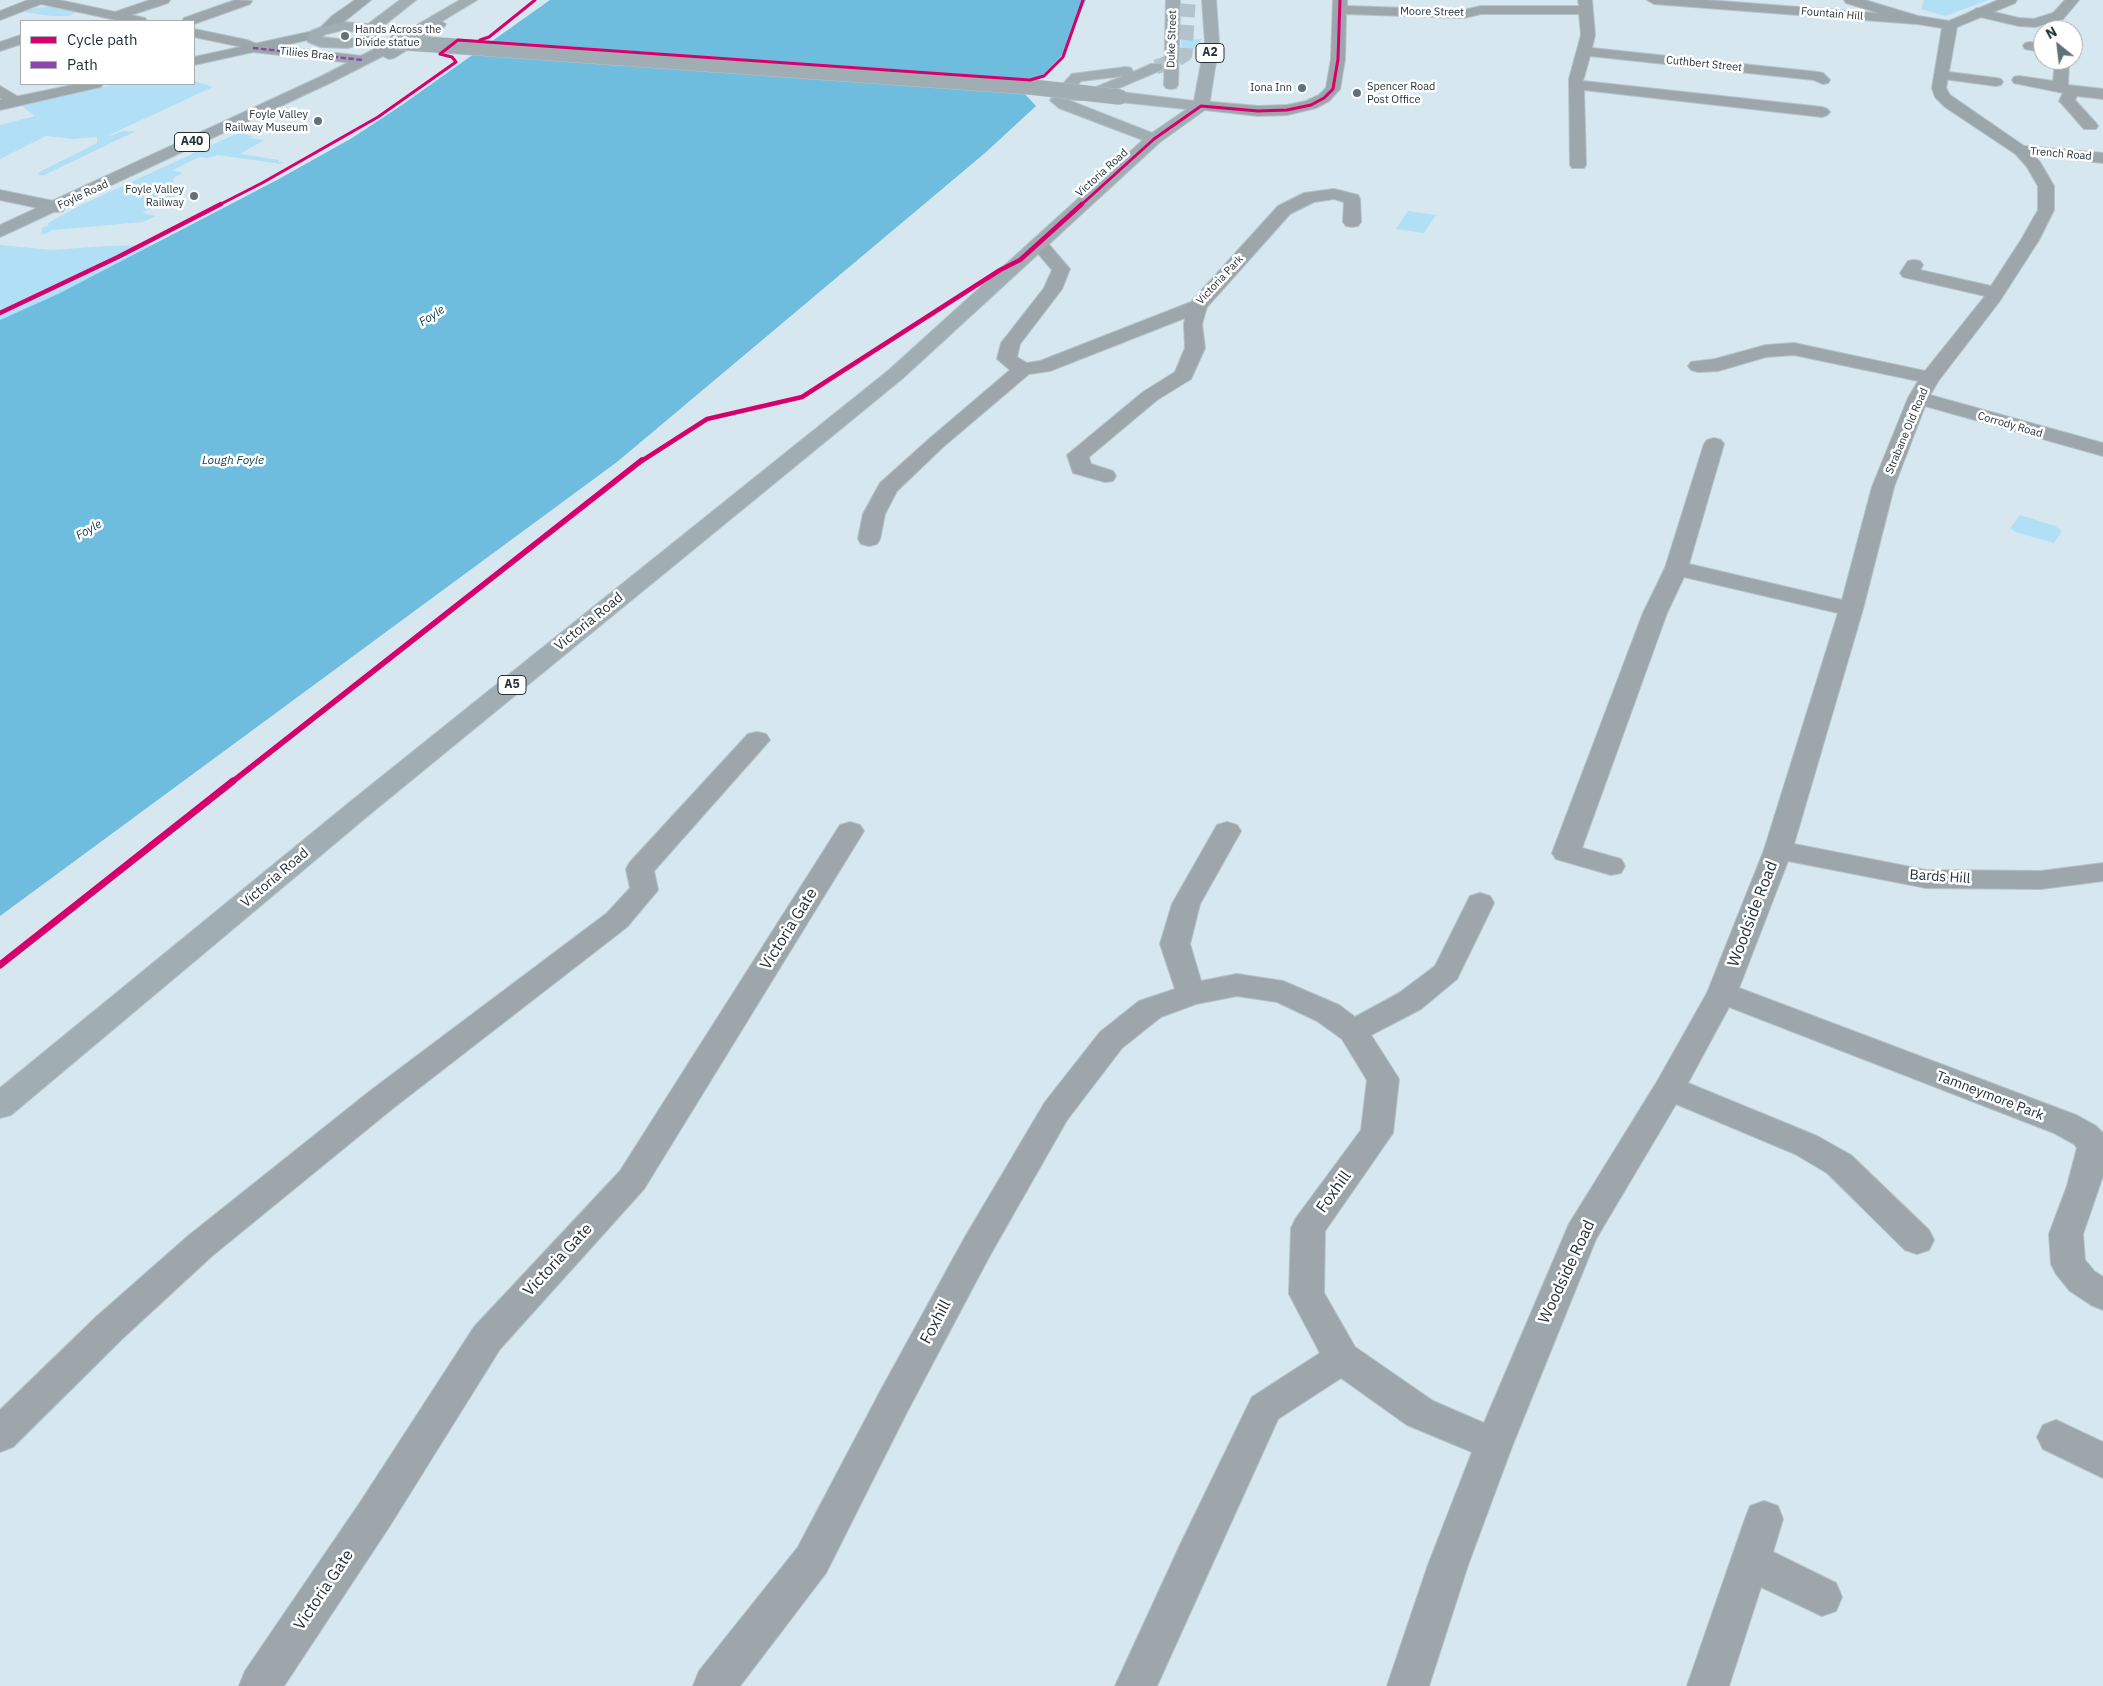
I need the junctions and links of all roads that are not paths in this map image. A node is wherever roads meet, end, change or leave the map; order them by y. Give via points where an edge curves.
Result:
1 (39, 0) edge
2 (163, 0) edge
3 (364, 0) edge
4 (409, 0) edge
5 (470, 0) edge
6 (1173, 0) edge
7 (1208, 0) edge
8 (1654, 0) edge
9 (1660, 0) edge
10 (1850, 0) edge
11 (2010, 0) edge
12 (2072, 0) edge
13 (245, 1) edge
14 (1340, 5) edge
15 (1585, 5) edge
16 (1874, 8) junction
17 (454, 10) junction
18 (94, 11) junction
19 (1977, 12) junction
20 (0, 16) edge
21 (116, 16) junction
22 (386, 16) junction
23 (1860, 16) junction
24 (70, 20) edge
25 (135, 20) edge
26 (192, 20) edge
27 (1916, 20) junction
28 (346, 24) junction
29 (439, 24) junction
30 (1950, 24) junction
31 (370, 32) junction
32 (195, 33) edge
33 (321, 36) junction
34 (20, 39) edge
35 (347, 44) junction
36 (399, 44) junction
37 (260, 46) junction
38 (436, 46) junction
39 (0, 47) edge
40 (1584, 51) junction
41 (362, 60) junction
42 (195, 61) edge
43 (1746, 68) junction
44 (2063, 70) edge
45 (1941, 75) junction
46 (327, 79) junction
47 (1823, 80) dead end
48 (2019, 80) dead end
49 (1996, 82) dead end
50 (1068, 84) junction
51 (92, 85) edge
52 (1171, 85) junction
53 (1576, 85) junction
54 (2066, 89) junction
55 (0, 91) edge
56 (1097, 93) junction
57 (2103, 94) edge
58 (1055, 95) junction
59 (1122, 98) junction
60 (17, 102) junction
61 (1178, 104) junction
62 (1741, 104) junction
63 (0, 106) edge
64 (1201, 106) junction
65 (1822, 112) dead end
66 (1106, 120) junction
67 (2090, 126) dead end
68 (1169, 127) junction
69 (1154, 139) junction
70 (2020, 150) junction
71 (2103, 158) edge
72 (1578, 165) dead end
73 (0, 195) edge
74 (57, 207) junction
75 (1352, 222) dead end
76 (0, 232) edge
77 (1039, 244) junction
78 (1914, 265) dead end
79 (1996, 293) junction
80 (1198, 306) junction
81 (1824, 354) junction
82 (1698, 366) dead end
83 (1806, 368) dead end
84 (1023, 369) junction
85 (1930, 378) junction
86 (1918, 398) junction
87 (1714, 444) dead end
88 (2103, 450) edge
89 (1105, 476) dead end
90 (869, 539) dead end
91 (1676, 568) junction
92 (1851, 609) junction
93 (757, 740) dead end
94 (850, 830) dead end
95 (1227, 831) dead end
96 (1778, 850) junction
97 (1611, 866) dead end
98 (2103, 872) edge
99 (1480, 903) dead end
100 (1722, 993) junction
101 (1192, 994) junction
102 (1353, 1031) junction
103 (1669, 1088) junction
104 (0, 1106) edge
105 (1917, 1240) dead end
106 (2103, 1295) edge
107 (1342, 1358) junction
108 (0, 1435) edge
109 (2056, 1437) dead end
110 (1494, 1444) junction
111 (2103, 1461) edge
112 (1764, 1519) dead end
113 (1749, 1560) junction
114 (1822, 1598) dead end
115 (260, 1686) edge
116 (714, 1686) edge
117 (1136, 1686) edge
118 (1408, 1686) edge
119 (1708, 1686) edge

1 - 18 street
1 - 20 street
2 - 21 street
3 - 28 street
4 - 22 highway
5 - 17 highway, Foyle Road
6 - 52 highway, Duke Street
7 - 64 highway, A2 via 1212,42
8 - 9 street, Fountain Hill
9 - 23 street, Fountain Hill
10 - 16 street
11 - 19 street
12 - 19 street via 2058,16 2035,23
13 - 26 street
14 - 15 street, Moore Street via 1464,14 1481,10
14 - 64 street via 1333,89 1324,98 1311,105 1287,110
15 - 40 street via 1588,35
16 - 23 street
16 - 27 street
17 - 29 highway, Foyle Road
17 - 36 highway, Foyle Road
18 - 21 street
18 - 24 street
19 - 30 street
21 - 25 street
22 - 28 highway
22 - 31 highway
23 - 27 street, Fountain Hill
27 - 30 street, Fountain Hill
28 - 31 highway
28 - 33 highway
29 - 36 main road, Foyle Road / A40
29 - 38 highway
30 - 45 street, Strabane Old Road
31 - 35 highway via 363,40
31 - 36 highway
32 - 37 street, Tiliies Brae
33 - 35 highway
33 - 37 street
34 - 39 street
35 - 36 highway
36 - 38 main road
36 - 38 highway
36 - 41 main road, Foyle Road / A40
36 - 46 main road, Foyle Road / A40
36 - 59 highway, bridge via 1031,87
37 - 41 street, Tiliies Brae
37 - 42 street
40 - 43 street, Cuthbert Street
40 - 53 street
41 - 46 main road, Foyle Road / A40
43 - 47 street, Cuthbert Street via 1818,76
43 - 62 street
44 - 54 street
45 - 49 street
45 - 70 street, Strabane Old Road via 1939,88 1942,97
46 - 74 main road, Foyle Road / A40
48 - 54 street
50 - 56 highway via 1087,87
50 - 56 highway, Duke Street via 1077,77 1152,68
50 - 58 highway via 1058,88
50 - 58 highway via 1028,88
51 - 60 street
52 - 59 highway
52 - 61 highway, Duke Street via 1178,90
53 - 62 street
53 - 72 street
54 - 57 street
54 - 67 street via 2067,101
55 - 60 street
56 - 58 highway, Duke Street via 1078,97
56 - 66 highway via 1092,110
58 - 66 highway via 1064,105
59 - 61 highway
60 - 63 street
61 - 64 highway
61 - 68 highway, Victoria Road / A5
62 - 65 street
64 - 68 highway, Victoria Road / A5
66 - 69 highway
68 - 69 highway, Victoria Road / A5
69 - 77 highway, Victoria Road / A5
70 - 71 street, Trench Road
70 - 79 street, Strabane Old Road via 2034,165 2046,186 2046,210
73 - 74 street
74 - 76 main road, Foyle Road / A40
75 - 80 street, Victoria Park via 1352,199 1334,194 1310,197 1284,210
77 - 84 street via 1061,269 1053,289 1012,343 1007,359
77 - 104 highway, Victoria Road / A5 via 896,374 360,808
78 - 79 street via 1909,273
79 - 85 street, Strabane Old Road
80 - 84 street, Victoria Park via 1044,368
80 - 89 street via 1193,324 1195,348 1184,375 1150,396 1078,455 1080,468
81 - 82 street via 1794,349 1766,351 1718,365
81 - 83 street
81 - 85 street
84 - 90 street via 888,488 874,514
85 - 86 street, Strabane Old Road
86 - 88 street, Corrody Road
86 - 92 street, Strabane Old Road via 1884,487
87 - 91 street
91 - 92 street
91 - 97 street via 1655,613 1566,853
92 - 96 street, Strabane Old Road
93 - 108 street via 640,869 644,890 617,920 360,1116 200,1246 109,1328
94 - 115 street, Victoria Gate via 632,1180 487,1338
95 - 101 street via 1186,904 1175,944
96 - 98 street, Bards Hill via 1926,879 2041,880
96 - 100 street, Woodside Road
99 - 102 street via 1447,972 1410,1001
100 - 103 street, Woodside Road
100 - 106 street, Tamneymore Park via 2065,1124 2084,1135 2094,1145 2094,1152 2066,1234 2068,1264 2082,1281
101 - 102 street, Foxhill via 1237,985 1283,992 1328,1013
101 - 116 street, Foxhill via 1150,1009 1111,1040 1056,1111 972,1255 812,1560
102 - 107 street, Foxhill via 1383,1079 1377,1133 1308,1228 1306,1294
103 - 105 street via 1806,1145 1840,1164
103 - 110 street, Woodside Road via 1581,1234
107 - 110 street, Foxhill via 1420,1413
107 - 117 street via 1265,1408
109 - 111 street
110 - 118 street, Woodside Road via 1448,1565
112 - 113 street
113 - 114 street
113 - 119 street

